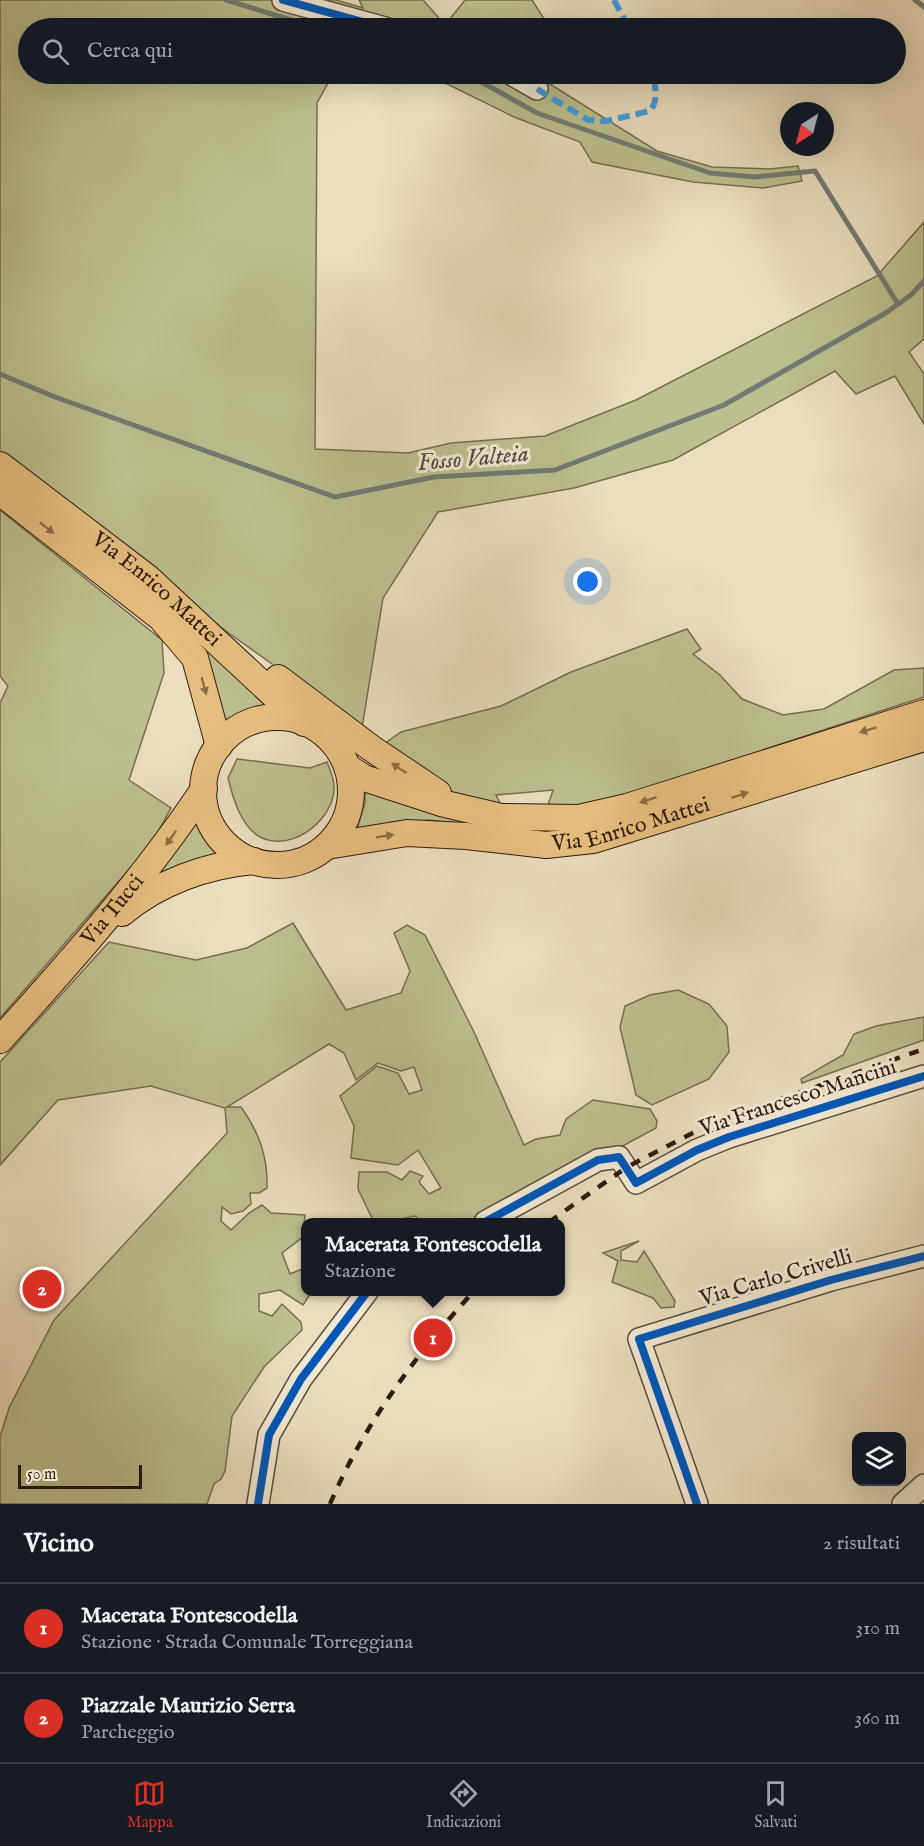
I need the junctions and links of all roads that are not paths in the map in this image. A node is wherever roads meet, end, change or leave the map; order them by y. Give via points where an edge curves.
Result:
1 (283, 0) edge
2 (349, 18) edge
3 (528, 84) edge
4 (537, 89) dead end
5 (0, 465) edge
6 (0, 492) edge
7 (148, 578) junction
8 (924, 712) edge
9 (304, 723) junction
10 (924, 738) edge
11 (340, 748) junction
12 (210, 767) junction
13 (464, 809) junction
14 (327, 846) junction
15 (254, 861) junction
16 (90, 940) junction
17 (0, 1040) edge
18 (924, 1076) edge
19 (492, 1218) edge
20 (924, 1256) edge
21 (364, 1296) edge
22 (924, 1485) edge
23 (258, 1504) edge
24 (697, 1504) edge
25 (903, 1504) edge

1 - 2 street
3 - 4 street
5 - 7 main road, Via Enrico Mattei
6 -> 12 main road, Via Enrico Mattei via 161,618 195,658
7 - 9 main road, Via Enrico Mattei
7 - 11 main road
8 -> 13 main road, Via Enrico Mattei via 627,807 579,818 501,817
9 - 11 main road
9 - 12 main road via 286,718 260,720 238,729
14 -> 10 main road, Via Enrico Mattei via 407,833 546,845 593,840
13 -> 11 main road via 371,748
11 - 13 main road, Via Enrico Mattei via 364,778
11 - 14 main road via 351,781 350,808 338,834
12 - 15 main road via 206,810 215,831 234,851
12 -> 16 main road, Via Tucci via 168,842
14 - 15 main road via 315,855 286,865
15 - 16 main road, Via Tucci via 211,867 170,883 132,904
16 - 17 main road
18 - 19 street, Via Francesco Mancini via 729,1137 636,1183 619,1157 598,1160
20 - 24 street, Via Carlo Crivelli via 639,1339
21 - 23 street via 301,1378 269,1435
22 - 25 street

